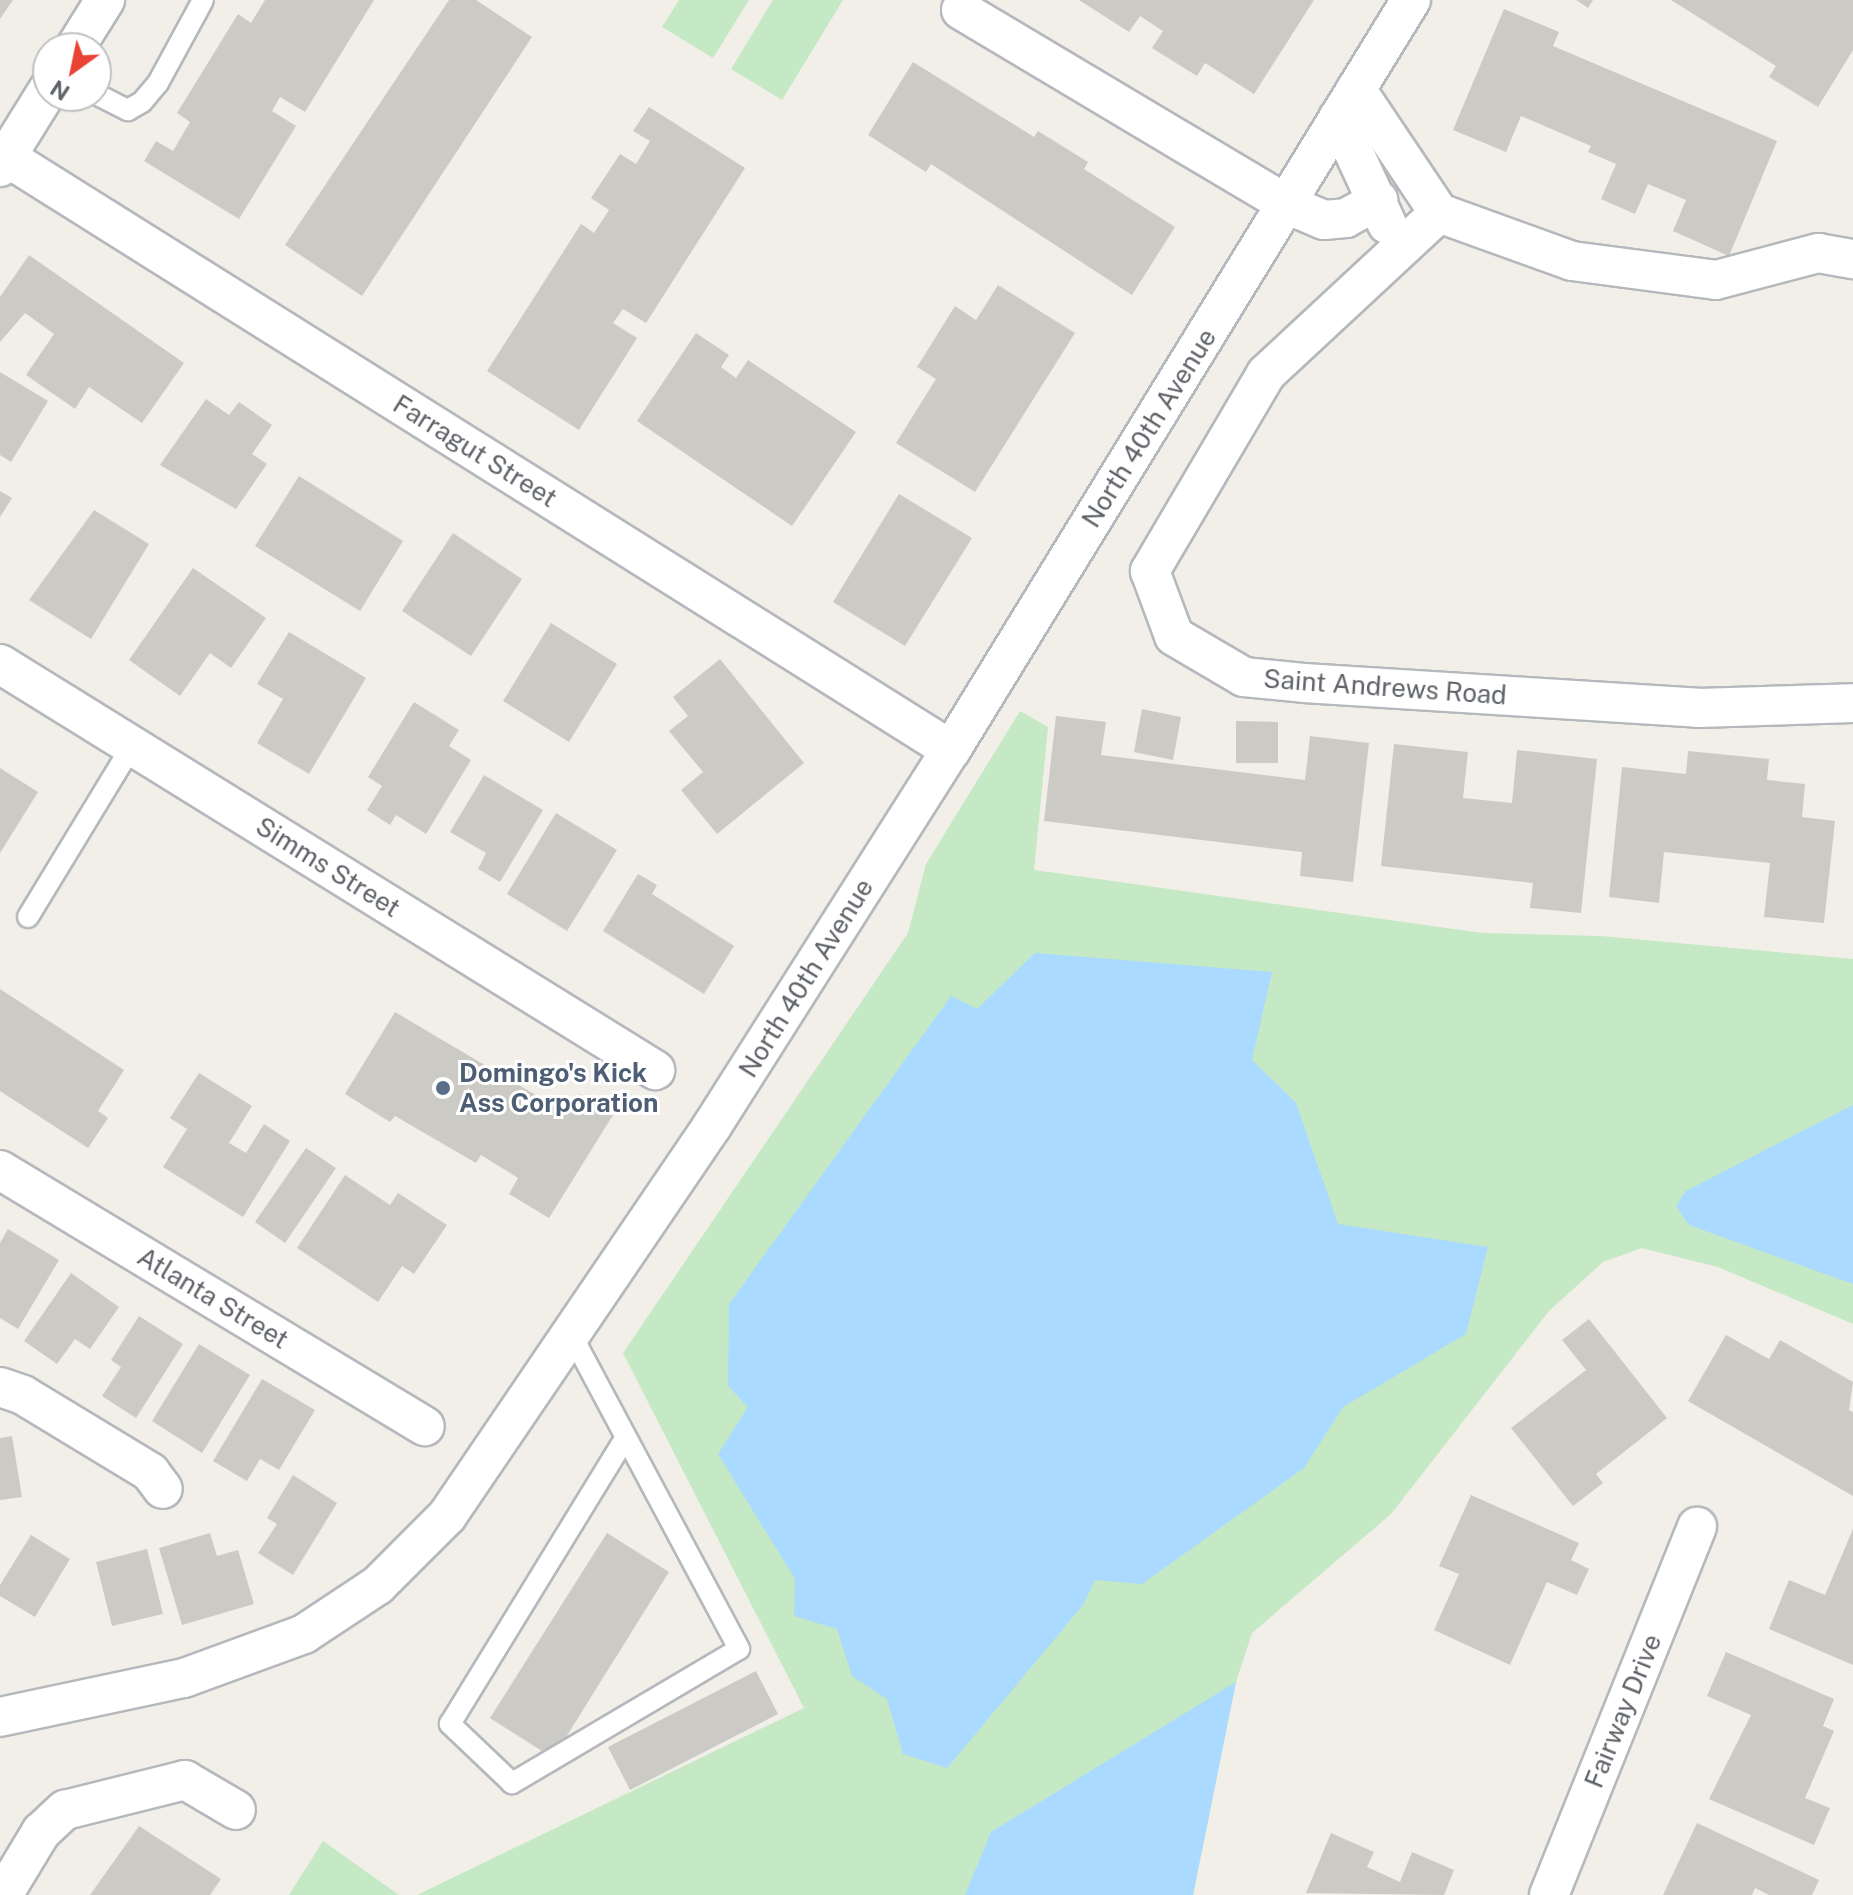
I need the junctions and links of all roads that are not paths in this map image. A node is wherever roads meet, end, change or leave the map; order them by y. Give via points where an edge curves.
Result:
1 (105, 0) edge
2 (203, 0) edge
3 (1411, 0) edge
4 (961, 10) dead end
5 (85, 32) edge
6 (112, 102) edge
7 (1347, 103) junction
8 (33, 112) edge
9 (2, 159) edge
10 (1378, 200) junction
11 (1286, 204) junction
12 (1439, 213) junction
13 (1397, 255) junction
14 (1853, 259) edge
15 (0, 664) edge
16 (1853, 703) edge
17 (132, 746) junction
18 (951, 750) junction
19 (28, 917) dead end
20 (655, 1070) dead end
21 (0, 1170) edge
22 (571, 1334) junction
23 (0, 1387) edge
24 (425, 1426) dead end
25 (625, 1438) junction
26 (163, 1489) dead end
27 (1697, 1527) dead end
28 (0, 1717) edge
29 (236, 1810) dead end
30 (3, 1895) edge
31 (1549, 1895) edge

1 - 5 street
2 - 6 lane via 142,102 128,110
3 - 7 street, North 40th Avenue
4 - 11 street
7 - 10 street
7 - 11 street, North 40th Avenue
7 - 12 street
8 - 9 street
9 - 18 street, Farragut Street
10 - 11 street via 1346,218 1324,220
10 - 13 street
11 - 18 street, North 40th Avenue
12 - 13 street, Saint Andrews Road
12 - 14 street via 1572,261 1716,280 1818,253
13 - 16 street, Saint Andrews Road via 1266,374 1150,571 1174,636 1244,677 1304,683 1698,708
15 - 17 street, Simms Street
17 - 19 lane
17 - 20 street, Simms Street
18 - 22 street, North 40th Avenue via 712,1126
21 - 24 street, Atlanta Street
22 - 25 lane
22 - 28 street, North 40th Avenue via 447,1516 378,1585 304,1634 184,1678
23 - 26 street via 23,1395 150,1472
25 - 25 lane via 450,1724 512,1783 739,1649
27 - 31 street, Fairway Drive
29 - 30 street via 185,1780 65,1810 41,1832

